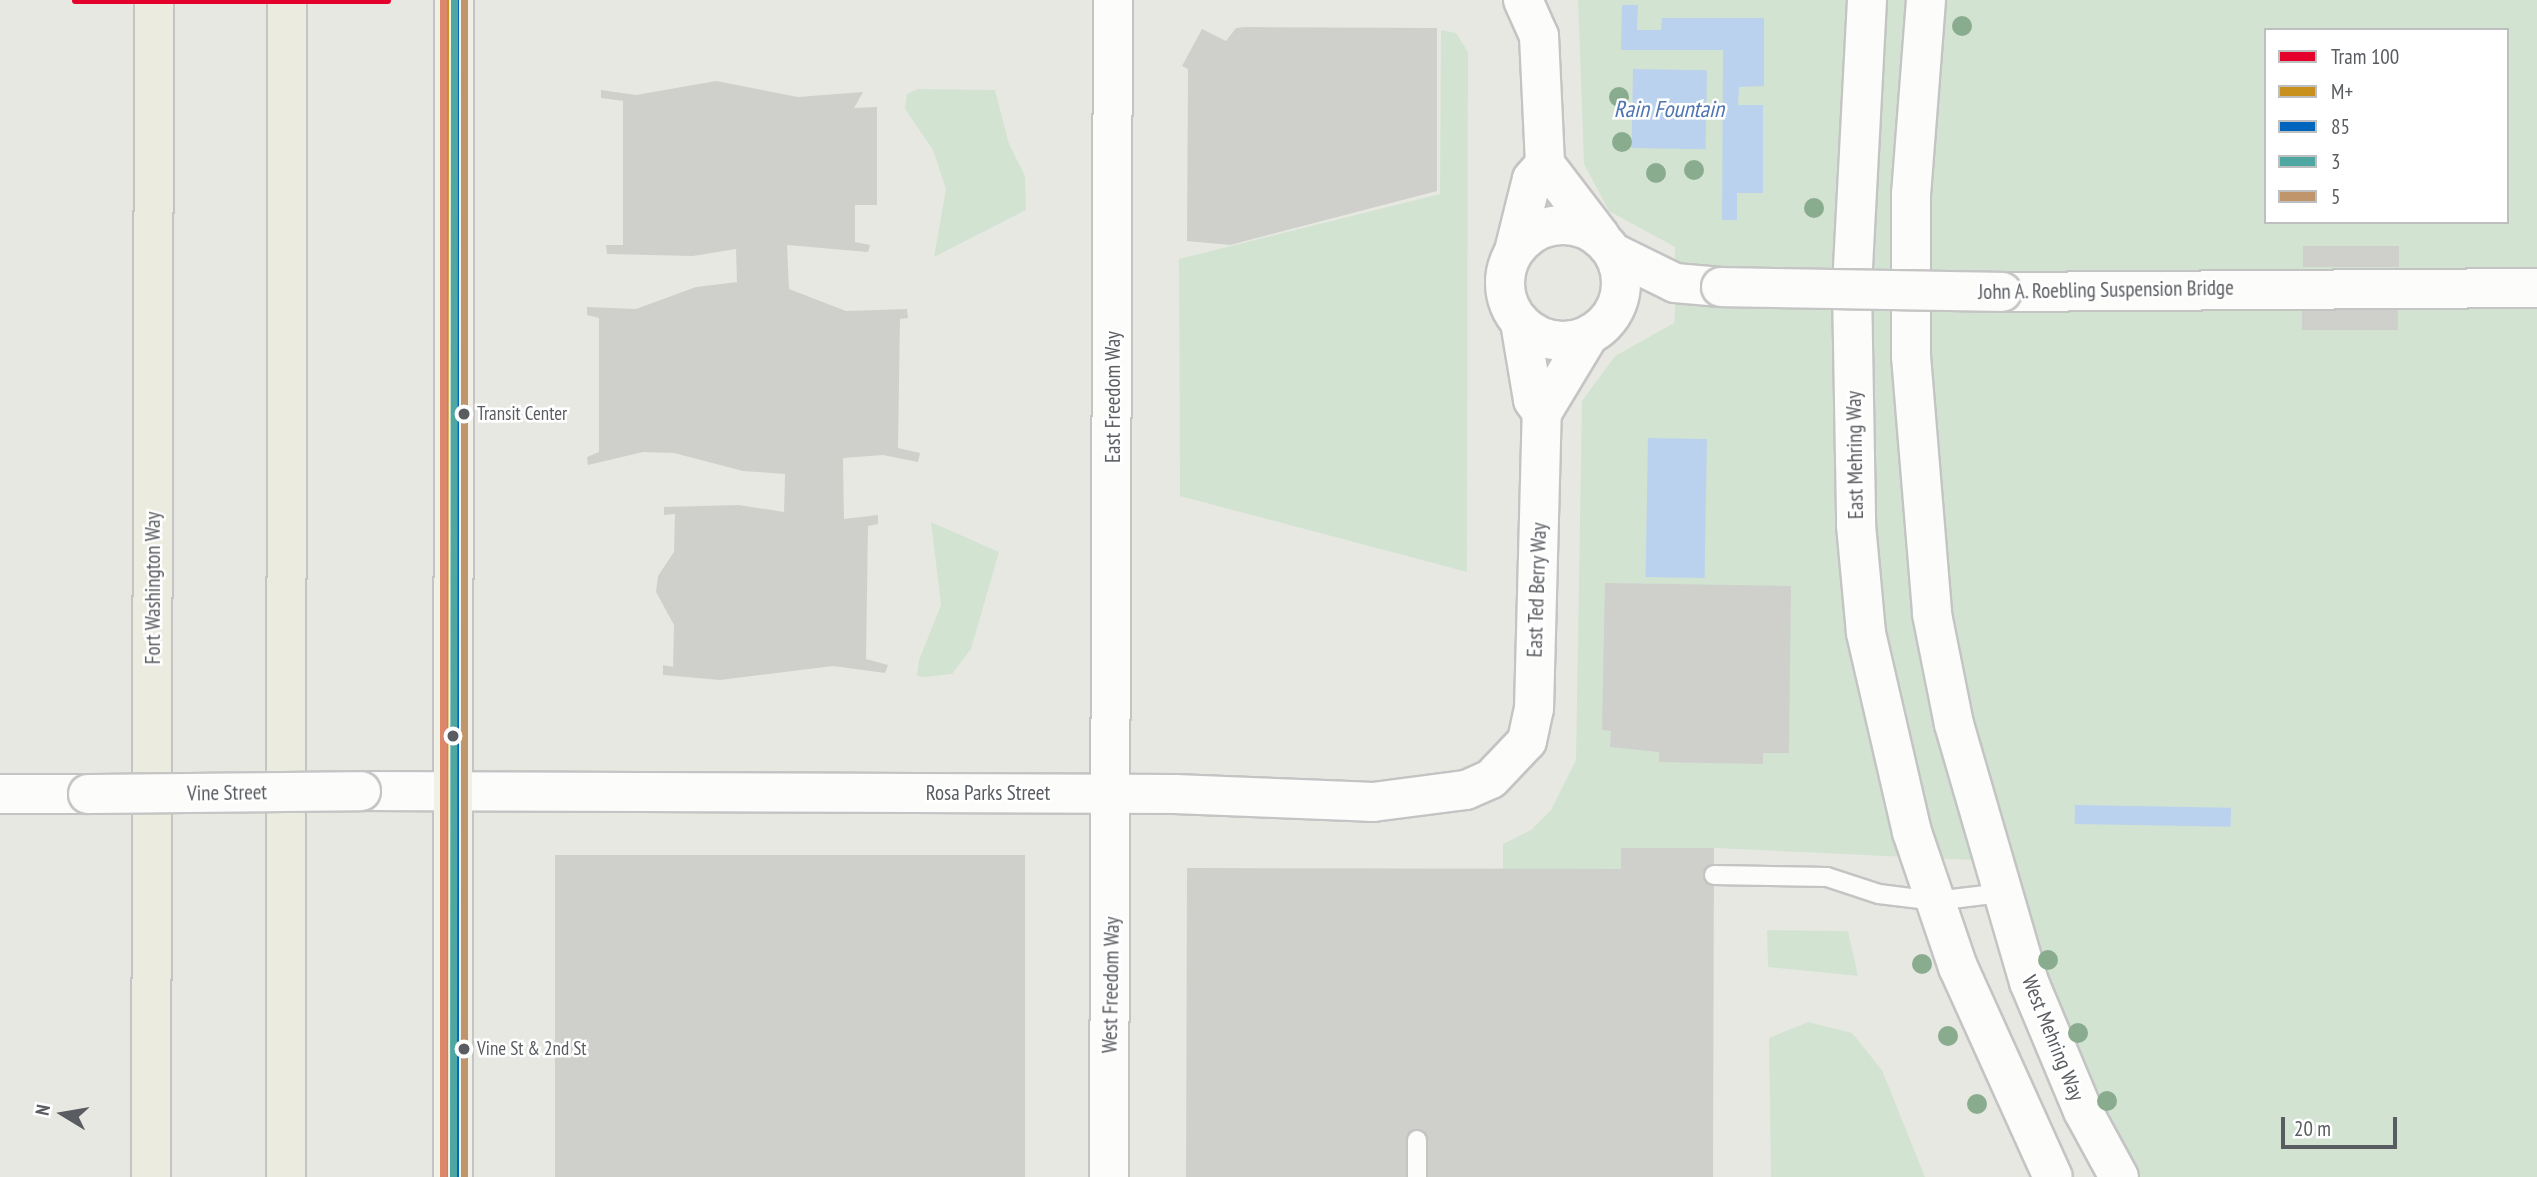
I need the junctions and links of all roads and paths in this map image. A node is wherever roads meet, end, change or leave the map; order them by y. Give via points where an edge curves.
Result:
1 (154, 0) edge
2 (288, 0) edge
3 (454, 0) edge
4 (1113, 0) edge
5 (1523, 0) edge
6 (1867, 0) edge
7 (1926, 0) edge
8 (1545, 164) junction
9 (1607, 245) junction
10 (1514, 251) junction
11 (1675, 283) junction
12 (2537, 288) edge
13 (1616, 308) junction
14 (1520, 322) junction
15 (1589, 335) junction
16 (1542, 413) junction
17 (1513, 762) joint
18 (454, 790) junction
19 (0, 793) edge
20 (1113, 793) junction
21 (1714, 875) dead end
22 (2001, 893) junction
23 (1935, 901) junction
24 (1417, 1140) dead end
25 (151, 1177) edge
26 (286, 1177) edge
27 (453, 1177) edge
28 (1109, 1177) edge
29 (1417, 1177) edge
30 (2053, 1177) edge
31 (2119, 1177) edge

1 - 25 highway, Fort Washington Way
2 - 26 highway
3 - 18 main road
4 - 20 main road, East Freedom Way
5 - 8 main road via 1539,36
6 - 23 main road, East Mehring Way via 1852,286 1856,525 1866,633 1886,733
7 - 22 main road via 1911,194 1920,501 1932,614 1954,724
8 - 9 main road
8 - 10 main road via 1532,179
9 - 10 main road via 1582,227 1554,225
9 - 11 main road, John A. Roebling Suspension Bridge
9 - 13 main road via 1622,290
10 - 14 main road via 1505,287
11 - 12 main road, John A. Roebling Suspension Bridge, bridge via 2002,292
11 - 13 main road, John A. Roebling Suspension Bridge
13 - 15 main road
14 - 15 main road via 1551,340
14 - 16 main road, East Ted Berry Way via 1533,400
15 - 16 main road, East Ted Berry Way
16 - 17 main road, East Ted Berry Way via 1534,709 1527,741
17 - 20 main road, Rosa Parks Street via 1466,790 1422,799
18 - 19 main road, Vine Street, bridge
18 - 20 main road, Rosa Parks Street
18 - 27 main road
20 - 28 main road, West Freedom Way
21 - 23 lane via 1827,877 1879,894
22 - 23 lane
22 - 31 main road, West Mehring Way via 2051,1040
23 - 30 main road via 1958,967
24 - 29 lane

